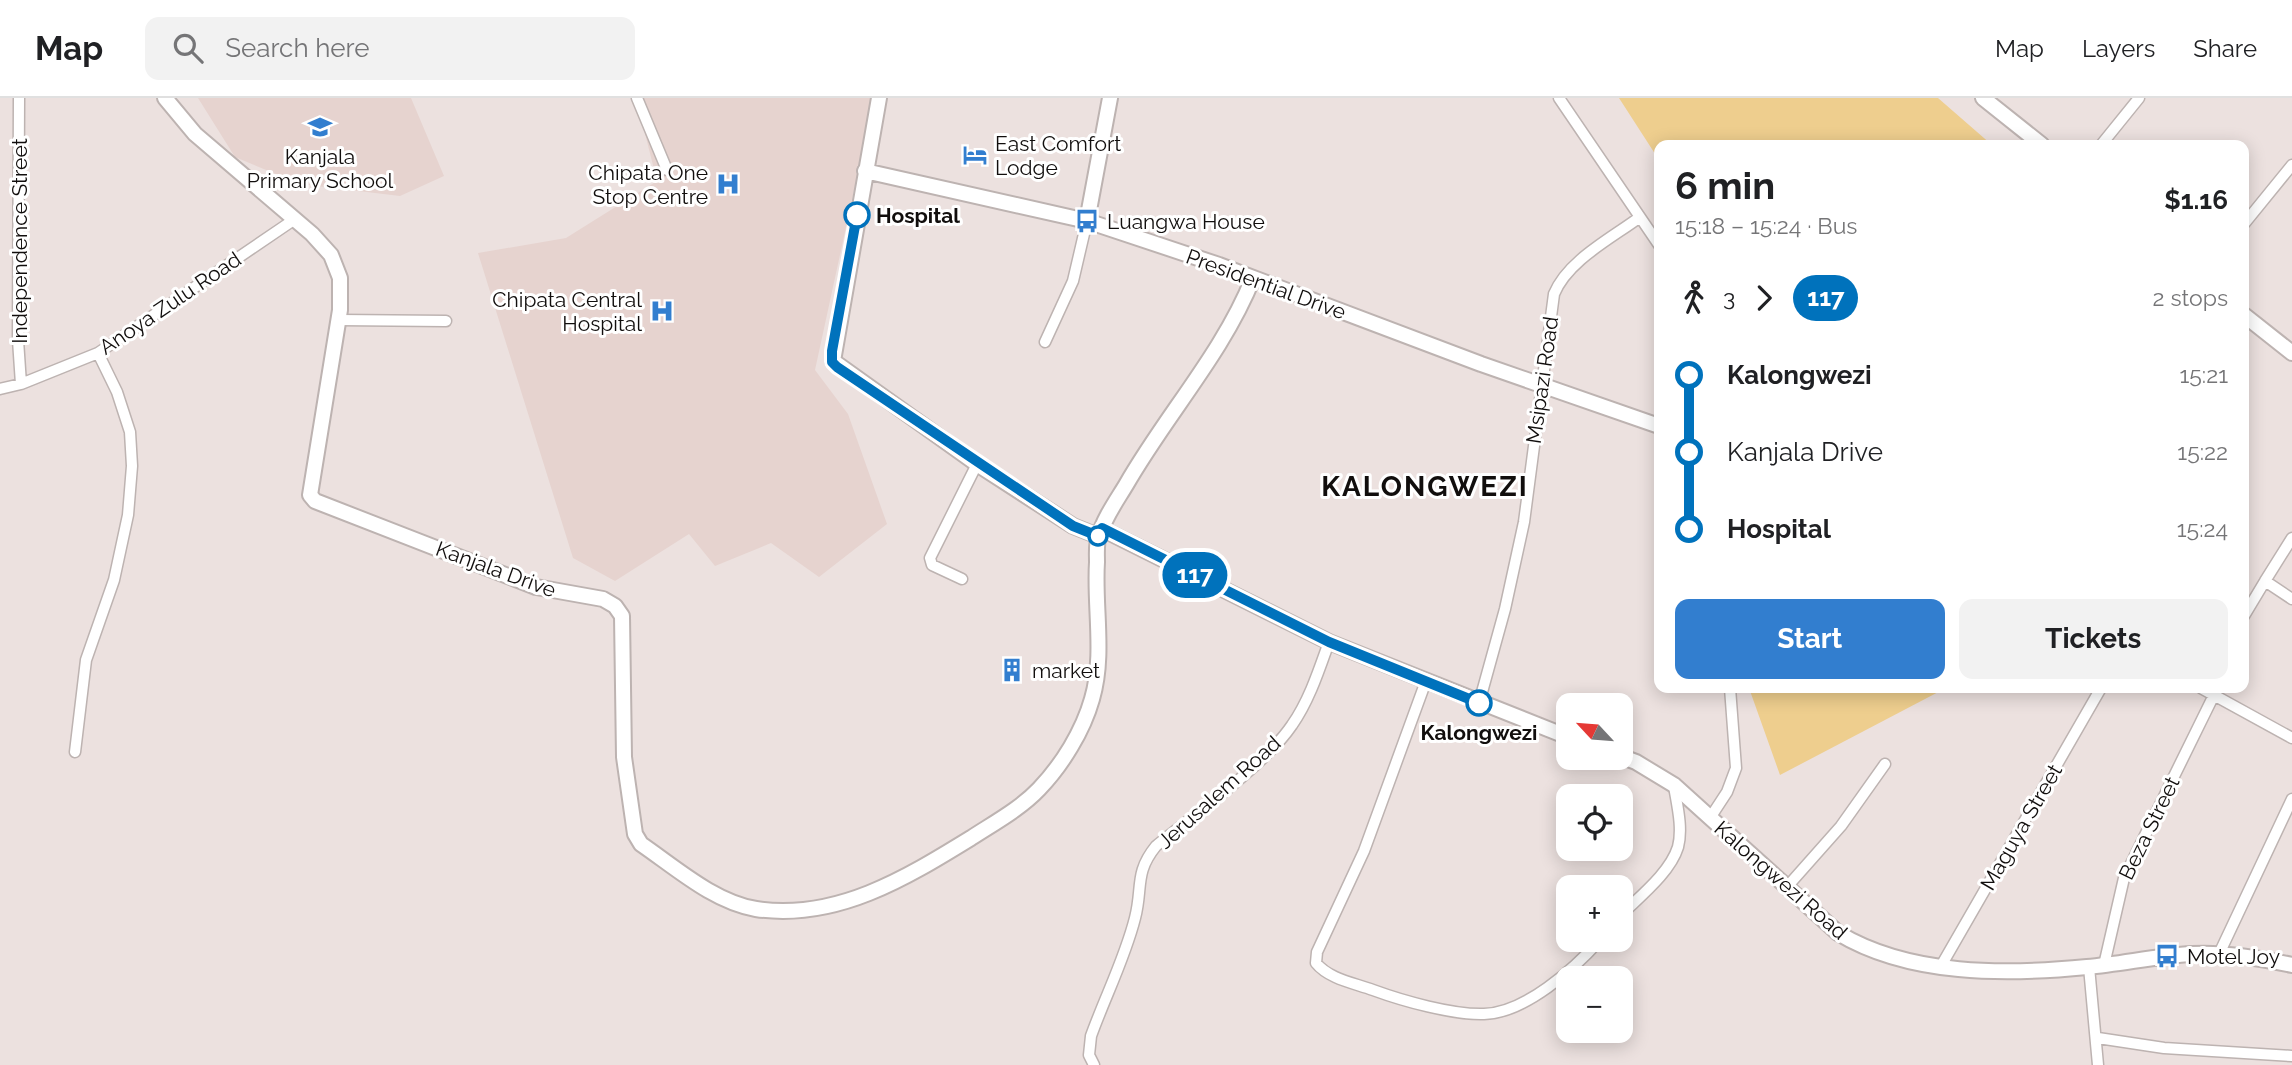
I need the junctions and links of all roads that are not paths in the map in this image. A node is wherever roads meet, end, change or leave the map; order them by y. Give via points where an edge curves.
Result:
1 (19, 98) edge
2 (165, 98) edge
3 (637, 98) edge
4 (879, 98) edge
5 (1110, 98) edge
6 (1559, 98) edge
7 (1983, 98) edge
8 (2139, 98) edge
9 (2036, 140) edge
10 (2105, 140) edge
11 (2292, 165) edge
12 (667, 170) dead end
13 (865, 171) junction
14 (1640, 217) junction
15 (2249, 218) edge
16 (295, 219) junction
17 (1087, 221) junction
18 (1654, 238) edge
19 (1253, 278) junction
20 (2249, 319) edge
21 (339, 320) junction
22 (446, 321) dead end
23 (1045, 342) dead end
24 (98, 353) junction
25 (2292, 353) edge
26 (21, 384) junction
27 (1541, 386) junction
28 (0, 389) edge
29 (1654, 424) edge
30 (977, 464) junction
31 (1100, 532) junction
32 (2292, 538) edge
33 (962, 579) dead end
34 (2265, 581) junction
35 (2292, 599) edge
36 (2249, 608) edge
37 (1329, 642) junction
38 (1426, 681) junction
39 (1730, 693) edge
40 (2098, 693) edge
41 (2208, 693) edge
42 (2213, 697) junction
43 (1479, 704) junction
44 (1556, 733) edge
45 (2292, 738) edge
46 (75, 752) dead end
47 (1633, 763) edge
48 (1885, 764) dead end
49 (1674, 785) junction
50 (2292, 799) edge
51 (1710, 818) junction
52 (1786, 888) junction
53 (1633, 902) edge
54 (1587, 952) edge
55 (2218, 954) junction
56 (2292, 965) edge
57 (1941, 966) junction
58 (2097, 966) junction
59 (2098, 1038) junction
60 (2292, 1056) edge
61 (1094, 1065) edge
62 (2098, 1065) edge

1 - 26 street, Independence Street
2 - 16 street, Kanjala Drive via 195,134
3 - 12 street
4 - 13 street
5 - 17 street
6 - 14 street
7 - 9 street
8 - 10 street
11 - 15 street
13 - 17 street, Presidential Drive
13 - 30 street via 832,362
14 - 18 street
14 - 27 street, Msipazi Road via 1560,281
16 - 21 street, Kanjala Drive via 331,255 340,278
16 - 24 street, Anoya Zulu Road
17 - 19 street, Presidential Drive
17 - 23 street via 1073,281
19 - 27 street, Presidential Drive
19 - 31 street, Kanjala Drive via 1227,332 1155,435
20 - 25 street
21 - 22 street
21 - 31 street, Kanjala Drive via 310,495 315,501 537,587 603,599 615,606 622,616 624,757 635,834 641,844 735,904 783,911 847,902 955,847 1011,813 1038,790 1058,768 1093,698
24 - 26 street, Anoya Zulu Road
24 - 46 street via 130,432 132,466 128,515 114,580 86,660
26 - 28 street, Anoya Zulu Road
27 - 29 street, Presidential Drive
27 - 43 street, Msipazi Road via 1515,569
30 - 31 street via 1073,526
30 - 33 street via 930,558 932,565
31 - 37 street
32 - 34 street
34 - 35 street
34 - 36 street
37 - 38 street
37 - 61 street, Jerusalem Road via 1292,725 1147,858 1140,871 1136,917 1091,1036 1089,1055
38 - 43 street
38 - 54 street via 1364,851 1316,963 1324,972 1389,996 1485,1014 1515,1005 1554,984
39 - 51 street via 1736,768
40 - 57 street, Maguya Street
41 - 42 street
42 - 45 street
42 - 58 street, Beza Street via 2124,878
43 - 44 street
47 - 49 street, Kalongwezi Road
48 - 52 street via 1840,826
49 - 51 street, Kalongwezi Road
49 - 53 street via 1680,832 1677,848 1669,864
50 - 55 street
51 - 52 street, Kalongwezi Road
52 - 57 street, Kalongwezi Road via 1853,942
55 - 56 street, Kalongwezi Road
55 - 58 street, Kalongwezi Road
57 - 58 street, Kalongwezi Road via 1999,971
58 - 59 street, Beza Street
59 - 60 street via 2164,1048
59 - 62 street, Beza Street

